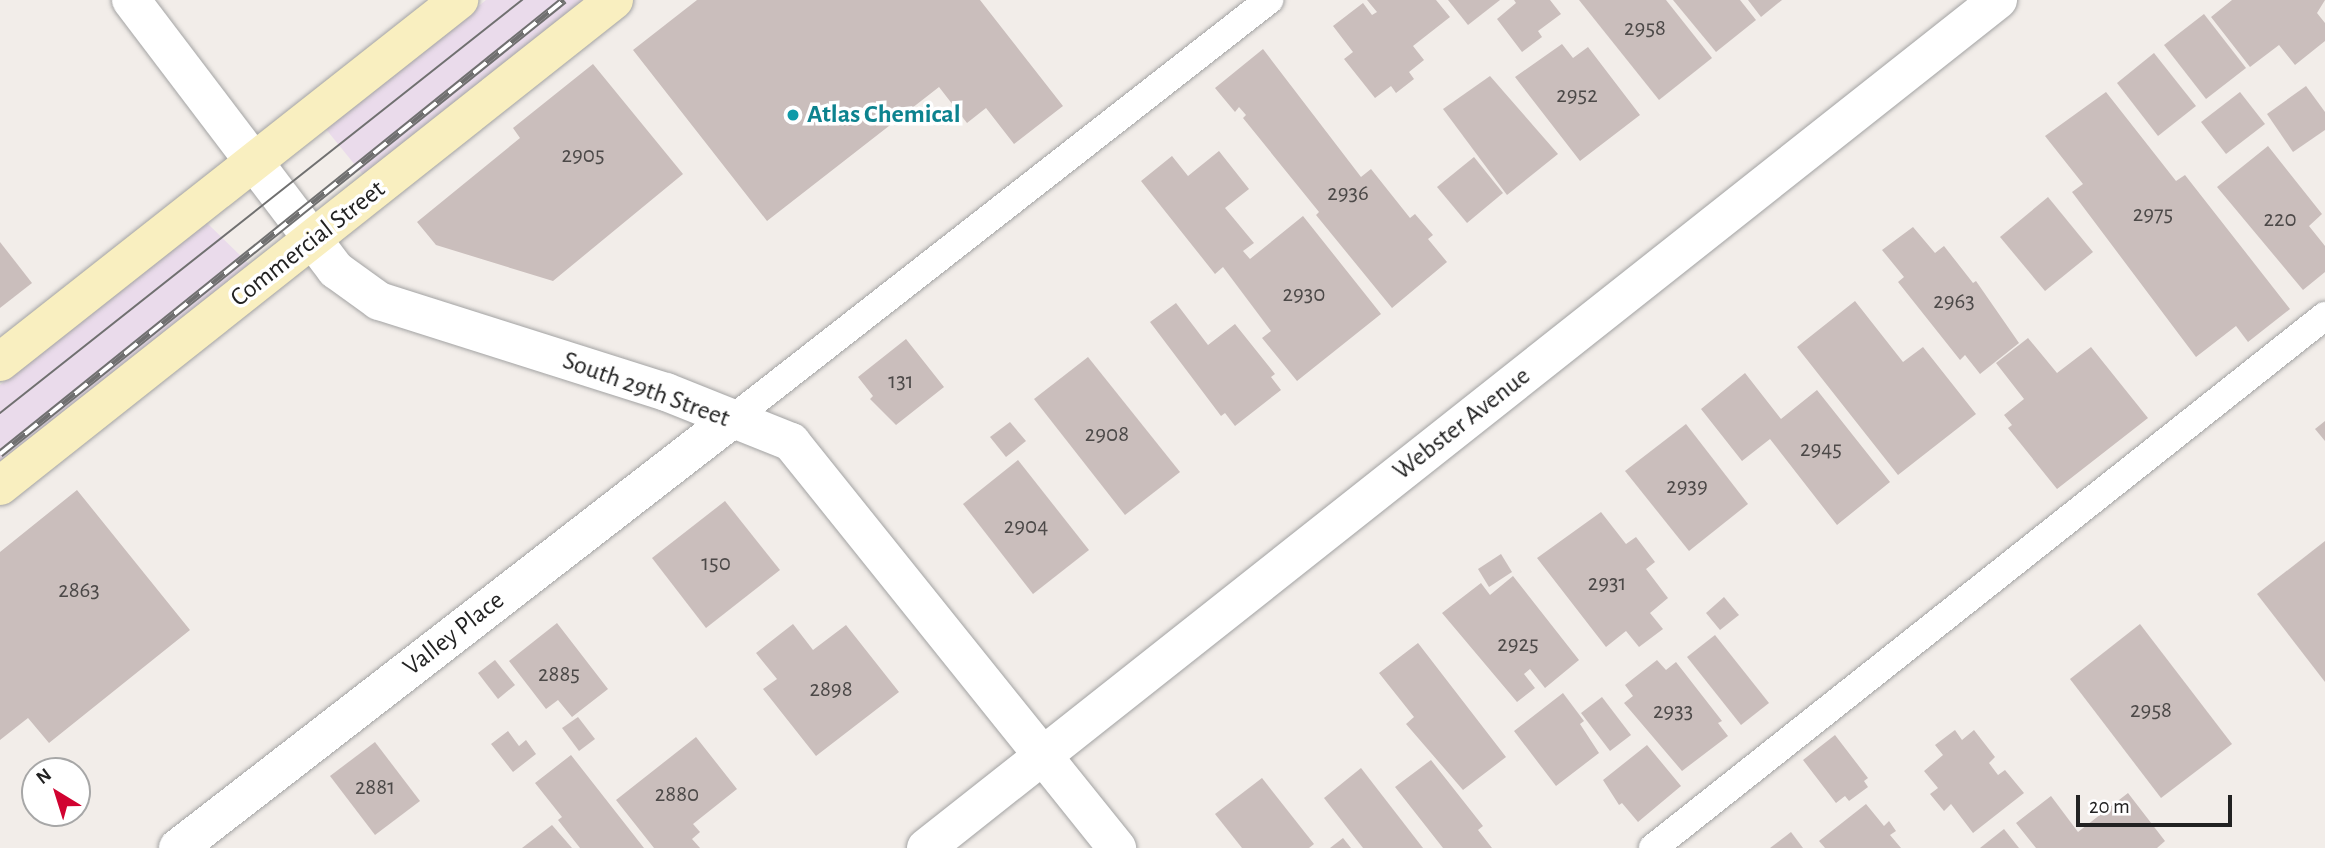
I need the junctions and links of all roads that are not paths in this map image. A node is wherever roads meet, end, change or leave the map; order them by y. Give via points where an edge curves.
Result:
1 (131, 0) edge
2 (459, 0) edge
3 (614, 0) edge
4 (1269, 0) edge
5 (1998, 0) edge
6 (255, 163) junction
7 (313, 240) junction
8 (2325, 316) edge
9 (0, 362) edge
10 (731, 420) junction
11 (0, 486) edge
12 (1044, 756) junction
13 (178, 848) edge
14 (926, 848) edge
15 (1117, 848) edge
16 (1653, 848) edge

1 - 6 street, South 29th Street
2 - 6 main road
3 - 7 main road, Commercial Street
4 - 10 lane
5 - 12 street, Webster Avenue
6 - 7 street, South 29th Street
6 - 9 main road
7 - 10 street, South 29th Street via 336,270 379,301 666,392
7 - 11 main road, Commercial Street
8 - 16 lane
10 - 12 street, South 29th Street via 791,442
10 - 13 street, Valley Place
12 - 14 street, Webster Avenue
12 - 15 street, South 29th Street

